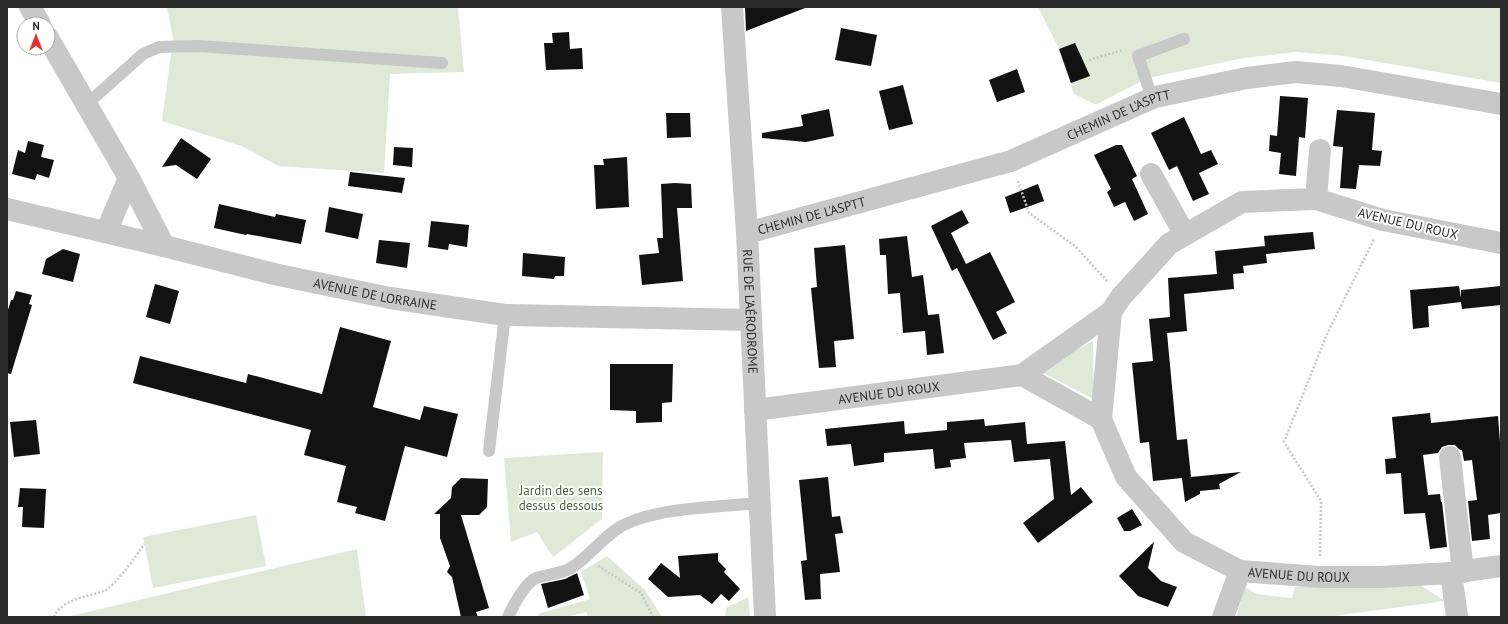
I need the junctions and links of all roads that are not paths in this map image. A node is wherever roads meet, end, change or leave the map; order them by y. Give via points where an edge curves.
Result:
1 (30, 7) edge
2 (732, 7) edge
3 (35, 16) edge
4 (1184, 39) dead end
5 (56, 52) edge
6 (442, 63) dead end
7 (1152, 98) junction
8 (87, 104) junction
9 (1501, 104) edge
10 (1320, 150) dead end
11 (1151, 174) dead end
12 (130, 178) junction
13 (1316, 199) junction
14 (7, 211) edge
15 (106, 232) junction
16 (747, 233) junction
17 (1186, 235) junction
18 (1501, 243) edge
19 (164, 246) junction
20 (1116, 305) junction
21 (506, 315) junction
22 (751, 320) junction
23 (1022, 375) junction
24 (755, 410) junction
25 (1101, 419) junction
26 (489, 451) dead end
27 (1450, 457) dead end
28 (760, 503) junction
29 (1501, 566) edge
30 (1240, 571) junction
31 (1457, 572) junction
32 (508, 617) edge
33 (765, 617) edge
34 (1223, 617) edge
35 (1456, 617) edge

1 - 3 street
2 - 16 street, RUE DE L'AÉRODROME
4 - 7 lane via 1138,56
5 - 8 street
6 - 8 lane via 198,46 159,47 143,54
7 - 9 street, CHEMIN DE L'ASPTT via 1247,78 1296,72 1341,76
7 - 16 street, CHEMIN DE L'ASPTT via 1012,161
8 - 12 street
10 - 13 street
11 - 17 street
12 - 15 street
12 - 19 street
13 - 17 street, AVENUE DU ROUX via 1242,202
13 - 18 street, AVENUE DU ROUX via 1383,220
14 - 15 street, AVENUE DE LORRAINE
15 - 19 street, AVENUE DE LORRAINE
16 - 22 street, RUE DE L'AÉRODROME
17 - 20 street, AVENUE DU ROUX via 1169,244
19 - 21 street, AVENUE DE LORRAINE via 274,274 390,298
20 - 23 street, AVENUE DU ROUX
20 - 25 street, AVENUE DU ROUX
21 - 22 street, AVENUE DE LORRAINE
21 - 26 lane
22 - 24 street, RUE DE L'AÉRODROME
23 - 24 street, AVENUE DU ROUX
23 - 25 street
24 - 28 street, RUE DE L'AÉRODROME
25 - 30 street, AVENUE DU ROUX via 1126,477 1184,542
27 - 31 street
28 - 32 lane via 673,511 644,517 618,528 569,569 535,579 521,593
28 - 33 street, RUE DE L'AÉRODROME
29 - 31 street, AVENUE DU ROUX
30 - 31 street, AVENUE DU ROUX via 1320,577 1379,577
30 - 34 street
31 - 35 street

